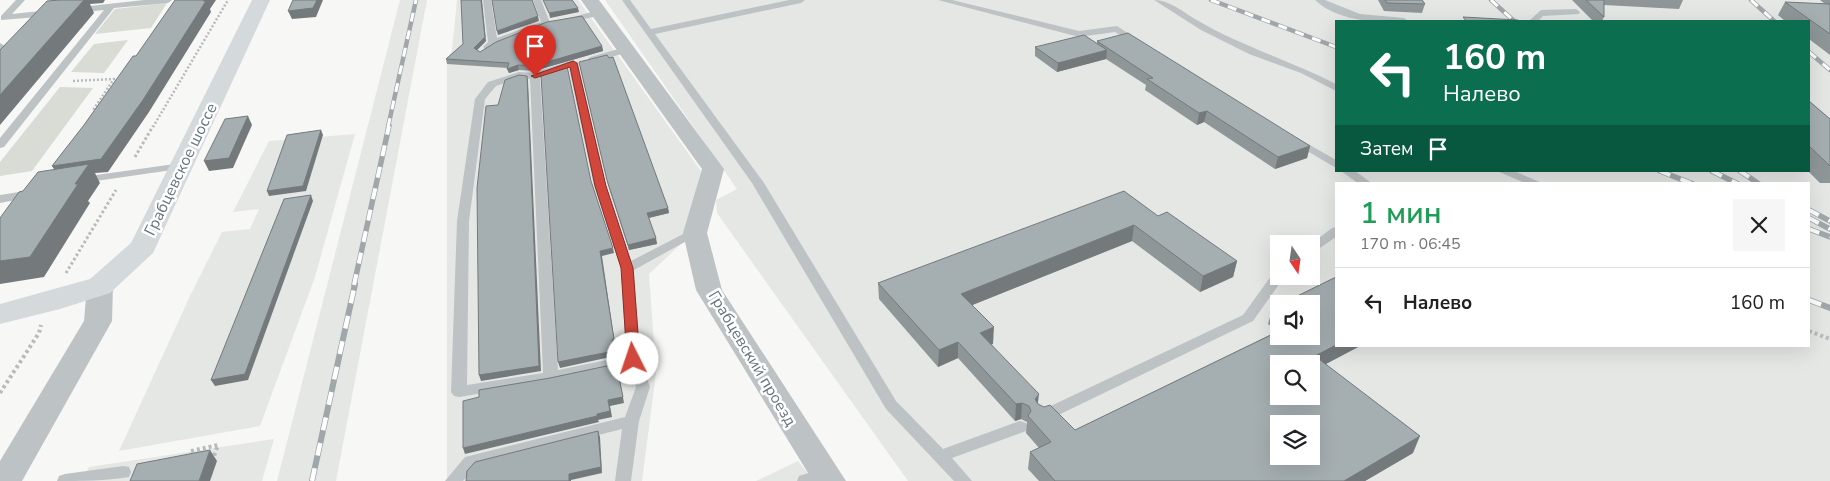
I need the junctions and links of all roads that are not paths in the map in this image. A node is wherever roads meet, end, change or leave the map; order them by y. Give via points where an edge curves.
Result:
1 (21, 0) edge
2 (168, 0) edge
3 (261, 0) edge
4 (488, 0) edge
5 (537, 0) edge
6 (626, 0) edge
7 (801, 0) edge
8 (942, 0) edge
9 (1158, 0) edge
10 (1319, 0) edge
11 (111, 6) junction
12 (595, 7) edge
13 (1576, 12) dead end
14 (4, 18) junction
15 (1389, 20) edge
16 (1534, 20) edge
17 (546, 23) junction
18 (0, 27) edge
19 (650, 32) junction
20 (493, 43) junction
21 (0, 46) edge
22 (626, 50) junction
23 (1150, 50) edge
24 (482, 52) edge
25 (573, 63) junction
26 (0, 66) edge
27 (535, 76) junction
28 (1335, 87) edge
29 (1286, 133) edge
30 (0, 145) edge
31 (1335, 164) edge
32 (182, 166) junction
33 (1349, 172) edge
34 (1506, 172) edge
35 (70, 182) edge
36 (1364, 182) edge
37 (1533, 182) edge
38 (44, 188) edge
39 (29, 195) junction
40 (0, 199) edge
41 (20, 209) edge
42 (1335, 232) edge
43 (696, 233) junction
44 (1320, 243) edge
45 (627, 268) junction
46 (1272, 285) edge
47 (100, 286) junction
48 (0, 314) edge
49 (633, 359) junction
50 (551, 377) junction
51 (1043, 416) edge
52 (631, 422) junction
53 (1020, 427) dead end
54 (942, 456) junction
55 (821, 479) edge
56 (4, 481) edge
57 (65, 481) edge
58 (119, 481) edge
59 (453, 481) edge
60 (623, 481) edge
61 (964, 481) edge

1 - 14 lane
2 - 11 lane
3 - 32 main road, Грабцевское шоссе
4 - 20 lane
5 - 17 lane
6 - 19 lane
7 - 19 lane
8 - 23 lane via 1079,34 1117,29
9 - 28 lane via 1252,52 1304,71
10 - 15 lane via 1335,10 1360,18
11 - 14 lane
11 - 30 lane
12 - 17 lane
12 - 22 street, Грабцевский проезд
13 - 16 lane via 1541,13
14 - 18 lane
17 - 20 lane
19 - 54 lane via 758,183 891,406
20 - 24 lane
21 - 26 lane
22 - 25 lane
22 - 43 street, Грабцевский проезд via 714,169
25 - 27 lane
25 - 45 lane via 600,186
27 - 50 lane
27 - 50 lane via 518,75 492,84 480,99 464,221 459,392
29 - 31 lane
32 - 35 lane
32 - 47 main road, Грабцевское шоссе via 143,247
33 - 36 lane
34 - 37 lane
38 - 39 lane
39 - 40 lane
39 - 41 lane
42 - 44 lane
43 - 45 lane
43 - 55 street, Грабцевский проезд via 709,290
45 - 49 lane
46 - 51 lane via 1248,318
47 - 48 main road, Грабцевское шоссе
47 - 56 street via 98,321
49 - 50 lane
49 - 52 lane via 643,387
52 - 59 lane via 471,461
52 - 60 lane
53 - 54 lane
54 - 61 lane
57 - 58 lane via 123,472

